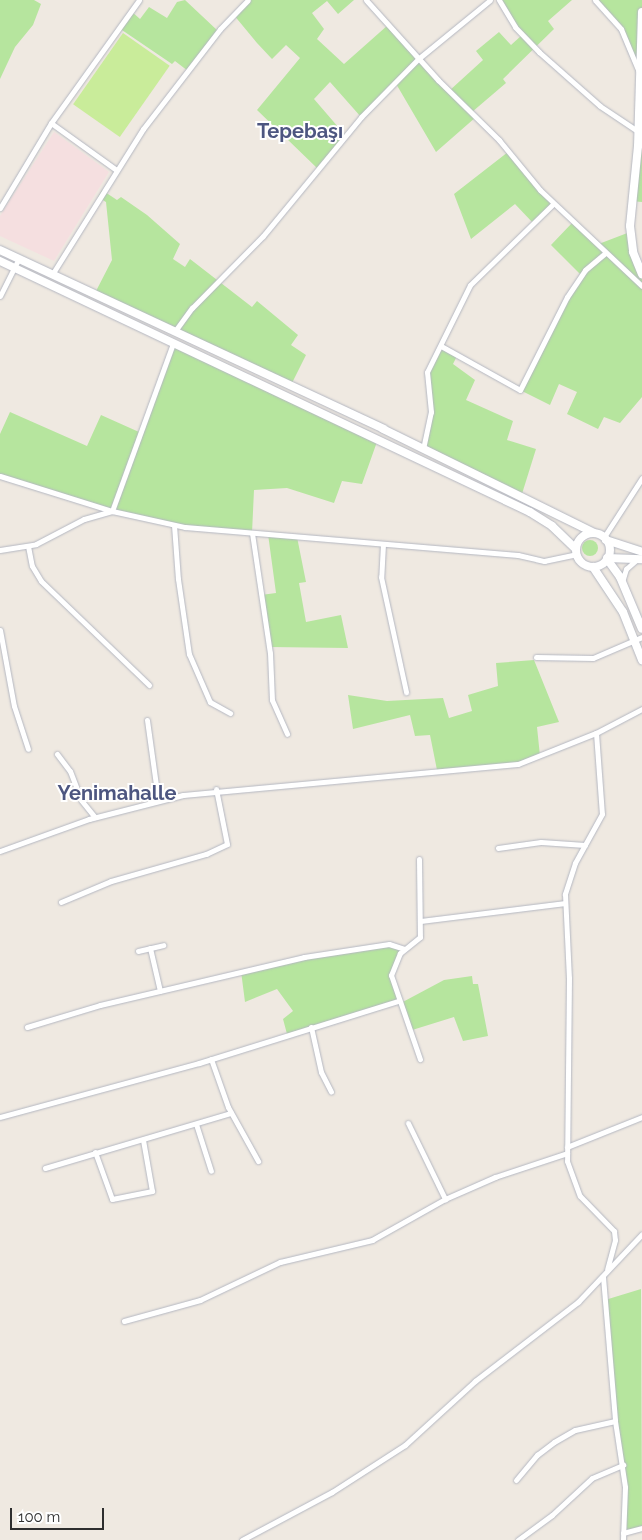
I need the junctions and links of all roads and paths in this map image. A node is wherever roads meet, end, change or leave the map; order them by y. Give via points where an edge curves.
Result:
1 (139, 0) edge
2 (248, 0) edge
3 (366, 0) edge
4 (490, 0) edge
5 (499, 0) edge
6 (595, 0) edge
7 (642, 12) edge
8 (418, 59) junction
9 (640, 74) junction
10 (51, 123) junction
11 (639, 132) junction
12 (116, 169) junction
13 (553, 204) junction
14 (0, 208) edge
15 (0, 250) edge
16 (605, 253) junction
17 (18, 258) junction
18 (0, 261) edge
19 (14, 268) junction
20 (53, 273) junction
21 (642, 274) edge
22 (642, 286) edge
23 (0, 296) edge
24 (175, 331) junction
25 (173, 343) junction
26 (441, 346) junction
27 (423, 449) junction
28 (0, 476) edge
29 (642, 478) edge
30 (112, 511) junction
31 (174, 525) junction
32 (252, 532) junction
33 (594, 533) junction
34 (605, 538) junction
35 (383, 544) junction
36 (28, 546) junction
37 (0, 550) edge
38 (576, 552) junction
39 (642, 552) edge
40 (607, 559) junction
41 (640, 559) edge
42 (592, 566) junction
43 (622, 582) junction
44 (642, 629) edge
45 (0, 630) edge
46 (639, 638) edge
47 (536, 657) dead end
48 (642, 660) edge
49 (149, 685) dead end
50 (406, 692) dead end
51 (642, 710) edge
52 (230, 714) dead end
53 (147, 720) dead end
54 (596, 733) junction
55 (287, 734) dead end
56 (28, 749) dead end
57 (57, 754) dead end
58 (216, 789) junction
59 (158, 799) junction
60 (95, 817) junction
61 (585, 845) junction
62 (498, 848) dead end
63 (0, 850) edge
64 (419, 859) dead end
65 (60, 902) dead end
66 (565, 903) junction
67 (421, 921) junction
68 (162, 945) dead end
69 (150, 948) junction
70 (404, 949) junction
71 (138, 951) dead end
72 (160, 991) junction
73 (398, 1001) junction
74 (28, 1027) dead end
75 (311, 1027) junction
76 (420, 1058) dead end
77 (210, 1059) junction
78 (332, 1092) dead end
79 (230, 1113) junction
80 (0, 1117) edge
81 (642, 1117) edge
82 (408, 1123) dead end
83 (196, 1124) junction
84 (143, 1140) junction
85 (567, 1147) junction
86 (95, 1152) junction
87 (567, 1154) junction
88 (258, 1161) dead end
89 (45, 1168) dead end
90 (211, 1171) dead end
91 (445, 1199) junction
92 (642, 1234) edge
93 (607, 1269) junction
94 (603, 1276) junction
95 (124, 1321) dead end
96 (616, 1421) junction
97 (624, 1465) junction
98 (516, 1480) dead end
99 (642, 1528) edge
100 (624, 1533) junction
101 (242, 1540) edge
102 (518, 1540) edge
103 (623, 1540) edge

1 - 10 street
2 - 12 street via 220,29
3 - 8 street
4 - 8 street
5 - 11 street via 515,27 535,49 600,106
6 - 9 street via 621,29
7 - 9 main road
8 - 13 street via 487,127
8 - 24 street via 345,135 263,236 192,308
9 - 11 main road
10 - 12 street
10 - 14 street
11 - 21 main road via 630,226 632,252
12 - 20 street
13 - 16 street
13 - 26 street via 475,276
15 - 17 main road
16 - 22 street
16 - 26 street via 585,270 563,302 520,390
17 - 19 street
17 - 20 main road
18 - 19 main road
19 - 23 street
19 - 25 main road
20 - 24 main road
24 - 27 main road
25 - 30 street
25 - 38 main road via 530,512 552,526
26 - 27 street via 427,372 431,412
27 - 33 main road
28 - 30 street
29 - 34 street
30 - 31 street
30 - 36 street via 84,518
31 - 32 street
31 - 52 street via 189,654 210,702
32 - 35 street
32 - 55 street via 270,653 272,700
33 - 34 main road
33 - 38 main road via 581,538
34 - 39 main road
34 - 40 main road via 610,548
35 - 38 street via 544,560
35 - 50 street via 381,577
36 - 37 street
36 - 49 street via 32,566 41,582
38 - 42 main road via 581,562
40 - 41 main road
40 - 42 main road
40 - 43 main road
41 - 43 street via 626,569
42 - 46 main road
43 - 44 main road
45 - 56 street via 16,712
46 - 47 street via 593,658
46 - 48 main road
51 - 54 street
53 - 59 street
54 - 58 street via 504,766
54 - 61 street via 603,808
57 - 60 street via 70,771 81,800
58 - 59 street
58 - 65 street via 227,844 206,854 111,881
59 - 60 street
60 - 63 street
61 - 62 street via 541,842
61 - 66 street via 566,882
64 - 67 street
66 - 67 street
66 - 85 street via 570,978
67 - 70 street via 417,940
68 - 69 street
69 - 71 street
69 - 72 street
70 - 72 street via 389,944 347,949
70 - 73 street via 394,963 391,975
72 - 74 street
73 - 75 street
73 - 76 street
75 - 77 street
75 - 78 street via 321,1072
77 - 79 street
77 - 80 street
79 - 83 street
79 - 88 street
81 - 85 street
82 - 91 street
83 - 84 street
83 - 90 street
84 - 86 street
84 - 86 street via 152,1191 112,1199
85 - 87 street
86 - 89 street
87 - 91 street via 495,1177
87 - 93 street via 569,1170 580,1196 614,1232
91 - 95 street via 372,1240 280,1262 200,1300
92 - 93 street
93 - 94 street
94 - 96 street
94 - 101 street via 578,1302 475,1381 400,1449 332,1492
96 - 97 street
96 - 98 street via 575,1430 554,1442 537,1455
97 - 100 street
97 - 102 street via 592,1478 552,1515
99 - 100 street
100 - 103 street

